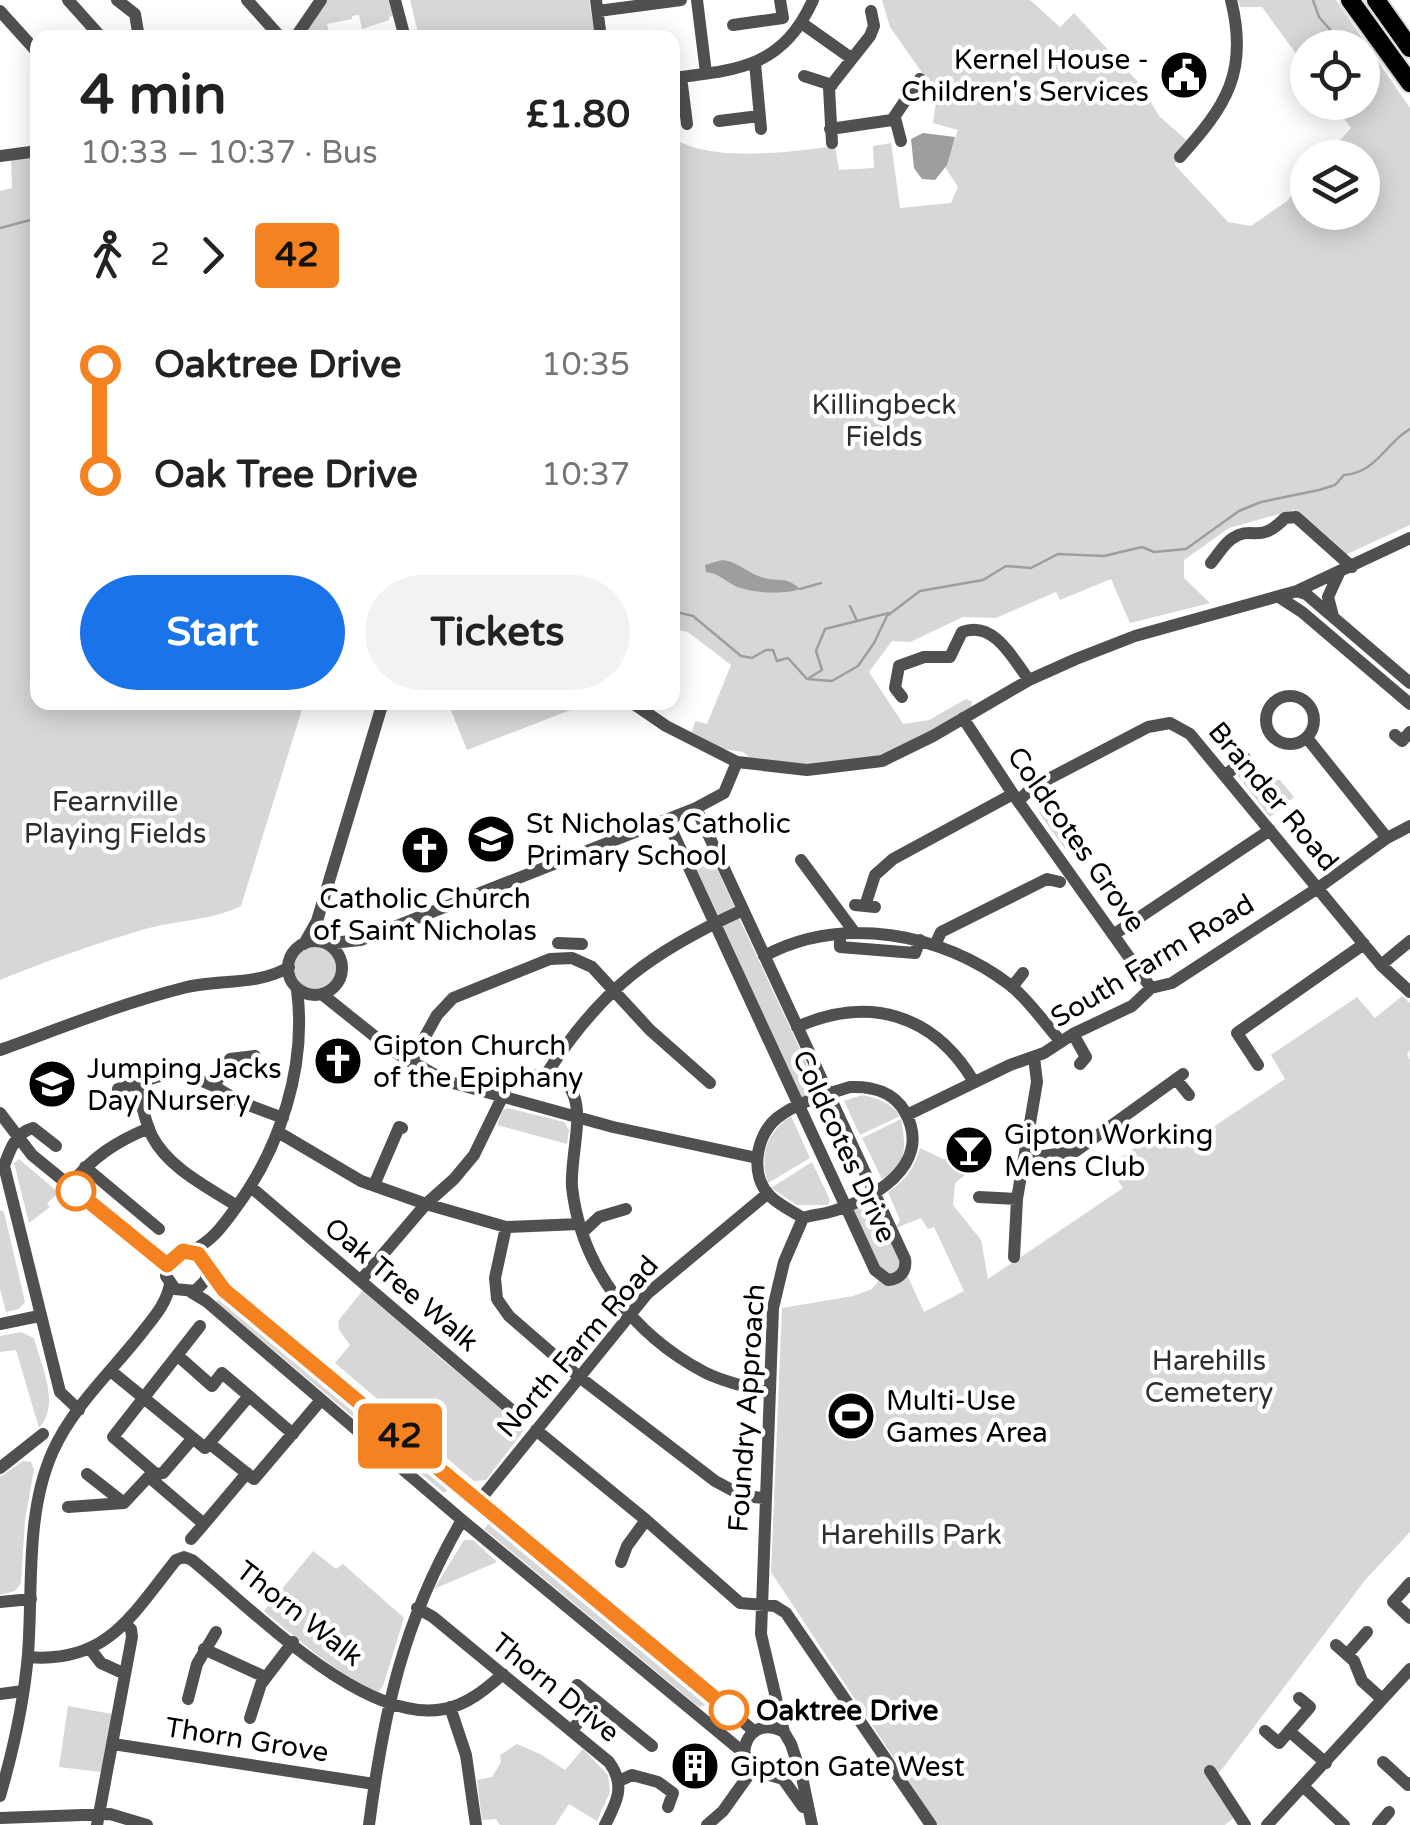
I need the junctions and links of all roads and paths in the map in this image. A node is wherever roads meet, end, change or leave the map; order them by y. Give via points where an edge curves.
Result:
1 (68, 0) edge
2 (117, 0) edge
3 (246, 0) edge
4 (320, 0) edge
5 (395, 0) edge
6 (680, 0) edge
7 (698, 0) edge
8 (780, 0) edge
9 (812, 0) edge
10 (1231, 0) edge
11 (1347, 0) edge
12 (1376, 0) edge
13 (597, 6) edge
14 (0, 11) edge
15 (871, 11) dead end
16 (802, 24) junction
17 (733, 26) dead end
18 (95, 30) edge
19 (138, 30) edge
20 (274, 30) edge
21 (299, 30) edge
22 (403, 30) edge
23 (30, 44) edge
24 (1410, 48) edge
25 (851, 58) junction
26 (755, 63) junction
27 (706, 73) junction
28 (804, 76) dead end
29 (680, 77) edge
30 (920, 79) dead end
31 (1410, 82) edge
32 (832, 85) junction
33 (680, 91) edge
34 (895, 118) junction
35 (719, 122) dead end
36 (687, 124) dead end
37 (900, 141) dead end
38 (30, 152) edge
39 (0, 156) edge
40 (1180, 158) dead end
41 (1410, 538) edge
42 (1212, 564) dead end
43 (1345, 570) junction
44 (1298, 591) junction
45 (1279, 598) junction
46 (1332, 616) junction
47 (1029, 680) junction
48 (1410, 683) edge
49 (902, 697) dead end
50 (1410, 704) edge
51 (381, 710) edge
52 (643, 710) edge
53 (963, 718) junction
54 (1307, 738) dead end
55 (1245, 758) dead end
56 (738, 762) junction
57 (1226, 775) junction
58 (1015, 798) junction
59 (696, 808) junction
60 (667, 820) junction
61 (1410, 826) edge
62 (1270, 830) junction
63 (1387, 838) junction
64 (801, 860) dead end
65 (1052, 876) dead end
66 (1318, 888) junction
67 (865, 906) dead end
68 (743, 910) junction
69 (316, 920) junction
70 (714, 923) junction
71 (855, 932) junction
72 (1113, 934) junction
73 (840, 935) junction
74 (361, 940) junction
75 (920, 940) junction
76 (328, 942) junction
77 (1410, 942) edge
78 (304, 944) junction
79 (1364, 944) junction
80 (935, 945) junction
81 (764, 956) junction
82 (341, 961) junction
83 (1381, 965) junction
84 (289, 967) junction
85 (1023, 973) dead end
86 (272, 976) junction
87 (295, 987) junction
88 (1012, 987) junction
89 (1151, 988) junction
90 (613, 989) junction
91 (1410, 992) edge
92 (318, 996) junction
93 (301, 1018) junction
94 (797, 1027) junction
95 (1067, 1038) junction
96 (0, 1050) edge
97 (256, 1056) dead end
98 (1034, 1057) junction
99 (411, 1062) junction
100 (1080, 1064) dead end
101 (1258, 1065) dead end
102 (547, 1073) junction
103 (974, 1082) junction
104 (137, 1083) junction
105 (710, 1083) dead end
106 (214, 1086) junction
107 (118, 1089) dead end
108 (828, 1094) junction
109 (1189, 1095) dead end
110 (500, 1097) junction
111 (800, 1106) junction
112 (0, 1113) edge
113 (907, 1115) junction
114 (283, 1118) junction
115 (576, 1118) junction
116 (149, 1128) junction
117 (402, 1128) dead end
118 (278, 1132) junction
119 (16, 1138) junction
120 (59, 1151) dead end
121 (757, 1158) junction
122 (1024, 1159) junction
123 (85, 1168) junction
124 (374, 1185) junction
125 (70, 1186) junction
126 (252, 1188) junction
127 (873, 1192) junction
128 (768, 1194) junction
129 (979, 1197) dead end
130 (1017, 1199) junction
131 (6, 1202) edge
132 (426, 1204) junction
133 (846, 1205) junction
134 (238, 1206) junction
135 (626, 1209) dead end
136 (144, 1217) junction
137 (803, 1218) junction
138 (506, 1228) junction
139 (159, 1229) dead end
140 (581, 1229) junction
141 (130, 1235) junction
142 (213, 1238) junction
143 (191, 1251) junction
144 (1014, 1257) dead end
145 (167, 1265) junction
146 (207, 1265) junction
147 (361, 1280) junction
148 (170, 1284) junction
149 (187, 1292) junction
150 (166, 1300) junction
151 (39, 1316) junction
152 (628, 1316) junction
153 (0, 1324) edge
154 (200, 1326) dead end
155 (177, 1354) junction
156 (112, 1372) junction
157 (578, 1376) junction
158 (769, 1394) junction
159 (249, 1396) junction
160 (143, 1397) junction
161 (321, 1400) junction
162 (79, 1410) junction
163 (521, 1418) dead end
164 (536, 1430) junction
165 (43, 1434) dead end
166 (293, 1434) junction
167 (193, 1438) junction
168 (207, 1445) junction
169 (24, 1452) junction
170 (48, 1463) junction
171 (0, 1468) edge
172 (88, 1474) dead end
173 (151, 1474) junction
174 (247, 1474) junction
175 (764, 1498) junction
176 (478, 1501) junction
177 (124, 1503) junction
178 (68, 1507) dead end
179 (462, 1520) junction
180 (646, 1520) junction
181 (204, 1524) junction
182 (192, 1539) dead end
183 (620, 1562) dead end
184 (1410, 1584) edge
185 (31, 1599) junction
186 (0, 1602) edge
187 (760, 1605) junction
188 (417, 1608) junction
189 (1410, 1618) edge
190 (125, 1624) junction
191 (216, 1632) dead end
192 (1367, 1632) dead end
193 (293, 1642) junction
194 (1336, 1645) dead end
195 (204, 1649) junction
196 (91, 1650) junction
197 (1348, 1655) junction
198 (28, 1657) junction
199 (1410, 1669) edge
200 (125, 1674) junction
201 (503, 1674) junction
202 (265, 1677) junction
203 (577, 1685) dead end
204 (23, 1692) junction
205 (0, 1694) edge
206 (1299, 1698) dead end
207 (188, 1699) dead end
208 (1382, 1699) junction
209 (597, 1701) junction
210 (387, 1704) junction
211 (777, 1707) junction
212 (450, 1708) junction
213 (250, 1718) dead end
214 (759, 1729) junction
215 (571, 1730) junction
216 (1265, 1731) dead end
217 (1289, 1731) junction
218 (784, 1732) junction
219 (113, 1744) junction
220 (652, 1746) dead end
221 (792, 1750) junction
222 (744, 1753) junction
223 (1383, 1762) dead end
224 (1326, 1763) junction
225 (754, 1769) junction
226 (1210, 1771) dead end
227 (772, 1774) junction
228 (620, 1781) junction
229 (1410, 1783) edge
230 (374, 1784) junction
231 (1304, 1787) junction
232 (0, 1796) edge
233 (668, 1807) dead end
234 (1389, 1812) dead end
235 (0, 1818) edge
236 (98, 1820) edge
237 (811, 1821) edge
238 (923, 1822) edge
239 (147, 1825) edge
240 (368, 1825) edge
241 (476, 1825) edge
242 (605, 1825) edge
243 (707, 1825) edge
244 (1246, 1825) edge
245 (1267, 1825) edge
246 (1344, 1825) edge
247 (1378, 1825) edge

1 - 18 street
2 - 19 street via 135,14
3 - 20 street
4 - 21 street
5 - 22 street
6 - 13 street
7 - 27 street
8 - 17 street via 783,18
9 - 16 street
10 - 40 street via 1236,57 1226,97
11 - 31 highway
12 - 24 highway
14 - 23 street
15 - 25 street via 874,26
16 - 25 street
16 - 26 street
25 - 32 street
26 - 27 street
26 - 35 street via 760,123
27 - 29 street
28 - 32 street
30 - 34 street
32 - 34 street via 831,136
33 - 36 street
34 - 37 street
38 - 39 street
41 - 43 street
42 - 43 street via 1239,534 1262,535 1296,517
43 - 44 street
43 - 46 street via 1328,596
44 - 45 street
44 - 46 street
45 - 47 street via 1135,636
45 - 50 street
46 - 48 street
47 - 49 street via 1000,642 972,628 962,632 950,657 899,666 894,688
47 - 53 street
51 - 69 street
52 - 56 street
53 - 56 street via 882,761 807,770
53 - 58 street, Coldcotes Grove
54 - 63 street
55 - 57 street
56 - 59 street via 724,793
57 - 58 street, Brander Road via 1190,734 1159,723
57 - 62 street, Brander Road
58 - 67 street, Brander Road via 893,859 874,875
58 - 72 street, Coldcotes Grove
59 - 60 street
59 - 68 street, Coldcotes Drive
60 - 70 street, Coldcotes Drive
60 - 74 street
61 - 63 street, South Farm Road
62 - 66 street, Brander Road
62 - 72 street
63 - 66 street, South Farm Road
64 - 71 street
65 - 80 street via 941,932
66 - 79 street, Brander Road
66 - 89 street, South Farm Road via 1172,984
68 - 70 street
68 - 81 street, Coldcotes Drive
69 - 76 street
69 - 78 street
70 - 90 street
70 - 111 street, Coldcotes Drive
71 - 73 street
71 - 75 street
72 - 89 street, Coldcotes Grove
73 - 75 street via 840,947 916,953
73 - 81 street via 795,942
74 - 76 street
74 - 82 street
75 - 80 street
76 - 78 street
76 - 82 street
77 - 83 street
78 - 84 street
79 - 83 street, Brander Road
79 - 101 street via 1237,1033
80 - 88 street
81 - 94 street, Coldcotes Drive
82 - 92 street via 335,986
83 - 91 street, Brander Road
84 - 86 street
84 - 87 street
85 - 88 street
86 - 87 street
86 - 96 street via 125,1003
87 - 92 street
87 - 93 street
88 - 95 street
89 - 95 street, South Farm Road via 1132,1006
90 - 99 street via 569,947 453,998
90 - 102 street
90 - 105 street via 650,1030 701,1066
92 - 93 street
92 - 99 street
93 - 114 street
94 - 103 street via 836,1014 893,1014 944,1042
94 - 108 street, Coldcotes Drive
95 - 98 street, South Farm Road
95 - 100 street via 1086,1057
97 - 106 street via 230,1059
98 - 103 street, South Farm Road
98 - 122 street
99 - 110 street via 446,1082
102 - 110 street via 509,1083
102 - 115 street via 574,1096
103 - 113 street, South Farm Road
104 - 106 street via 176,1072
104 - 107 street
104 - 116 street
106 - 114 street
108 - 111 street
108 - 113 street via 876,1089
108 - 127 street, Coldcotes Drive
109 - 122 street via 1179,1076 1076,1152
110 - 115 street
110 - 132 street via 474,1155
111 - 121 street via 777,1118
111 - 133 street, Coldcotes Drive
112 - 119 street
113 - 127 street via 910,1162
114 - 118 street
115 - 121 street
115 - 140 street via 572,1174
116 - 123 street via 116,1142
116 - 134 street via 166,1155
117 - 124 street
118 - 124 street
118 - 126 street
119 - 120 street via 34,1128
119 - 125 street
119 - 131 street via 4,1166
121 - 128 street
122 - 130 street
123 - 125 street
123 - 136 street
124 - 132 street
125 - 141 street
126 - 134 street
126 - 147 street, Oak Tree Walk
127 - 133 street
127 - 133 street, Coldcotes Drive via 905,1259 898,1278 878,1275
128 - 137 street
128 - 152 street, North Farm Road
129 - 130 street
130 - 144 street
131 - 151 street
132 - 138 street
132 - 147 street
133 - 137 street
134 - 142 street
135 - 140 street
136 - 139 street
136 - 141 street
137 - 158 street, Foundry Approach via 774,1294
138 - 140 street
138 - 157 street via 495,1278 498,1299
140 - 152 street
141 - 145 street
142 - 143 street
142 - 146 street
143 - 145 street
143 - 146 street
145 - 148 street
146 - 149 street via 206,1280
146 - 176 street via 224,1290
147 - 163 street, Oak Tree Walk
148 - 149 street
148 - 150 street
149 - 150 street
149 - 161 street
150 - 156 street
151 - 153 street
151 - 162 street via 60,1392
152 - 157 street, North Farm Road
152 - 158 street via 706,1374
154 - 155 street
155 - 159 street via 212,1386 222,1373
155 - 160 street
156 - 160 street
156 - 162 street
157 - 164 street, North Farm Road
157 - 175 street via 715,1481 742,1496
158 - 175 street, Foundry Approach
159 - 166 street
159 - 168 street
160 - 167 street
160 - 173 street via 113,1436
161 - 166 street
161 - 179 street
162 - 170 street
164 - 176 street, North Farm Road
164 - 180 street
165 - 169 street
166 - 174 street via 254,1479
167 - 168 street
167 - 173 street via 164,1473
168 - 174 street
169 - 170 street
169 - 171 street
170 - 185 street
172 - 177 street
173 - 177 street
173 - 181 street
174 - 181 street
175 - 187 street, Foundry Approach
176 - 214 street
177 - 178 street
179 - 188 street
179 - 222 street
180 - 183 street
180 - 187 street via 740,1604
181 - 182 street
184 - 189 street via 1393,1602
185 - 186 street
185 - 198 street
187 - 211 street, Foundry Approach
187 - 238 street via 781,1608 790,1619
188 - 201 street, Thorn Drive
188 - 210 street
190 - 193 street, Thorn Walk via 184,1557
190 - 196 street
190 - 200 street via 132,1637
191 - 195 street
192 - 197 street
193 - 202 street
193 - 210 street, Thorn Walk
194 - 197 street
195 - 202 street
195 - 207 street
196 - 198 street
196 - 200 street
197 - 208 street
198 - 204 street
199 - 208 street
200 - 219 street
201 - 212 street
201 - 215 street, Thorn Drive
202 - 213 street
203 - 209 street
204 - 205 street
204 - 232 street
206 - 217 street via 1310,1708
208 - 224 street
209 - 215 street
209 - 220 street
210 - 212 street
210 - 230 street
211 - 214 street
211 - 218 street, Foundry Approach
212 - 241 street via 466,1755
214 - 218 street
214 - 222 street via 748,1737
215 - 228 street, Thorn Drive via 609,1762
216 - 217 street via 1278,1743
217 - 224 street
218 - 221 street
219 - 230 street, Thorn Grove
219 - 236 street
221 - 227 street via 787,1765
221 - 237 street
222 - 225 street
223 - 229 street
224 - 231 street
225 - 227 street
225 - 243 street
226 - 244 street
227 - 237 street via 792,1788
228 - 233 street via 632,1775 658,1782 673,1793
228 - 242 street, Thorn Drive
230 - 240 street
231 - 245 street
231 - 246 street
234 - 247 street
235 - 236 street
236 - 239 street

